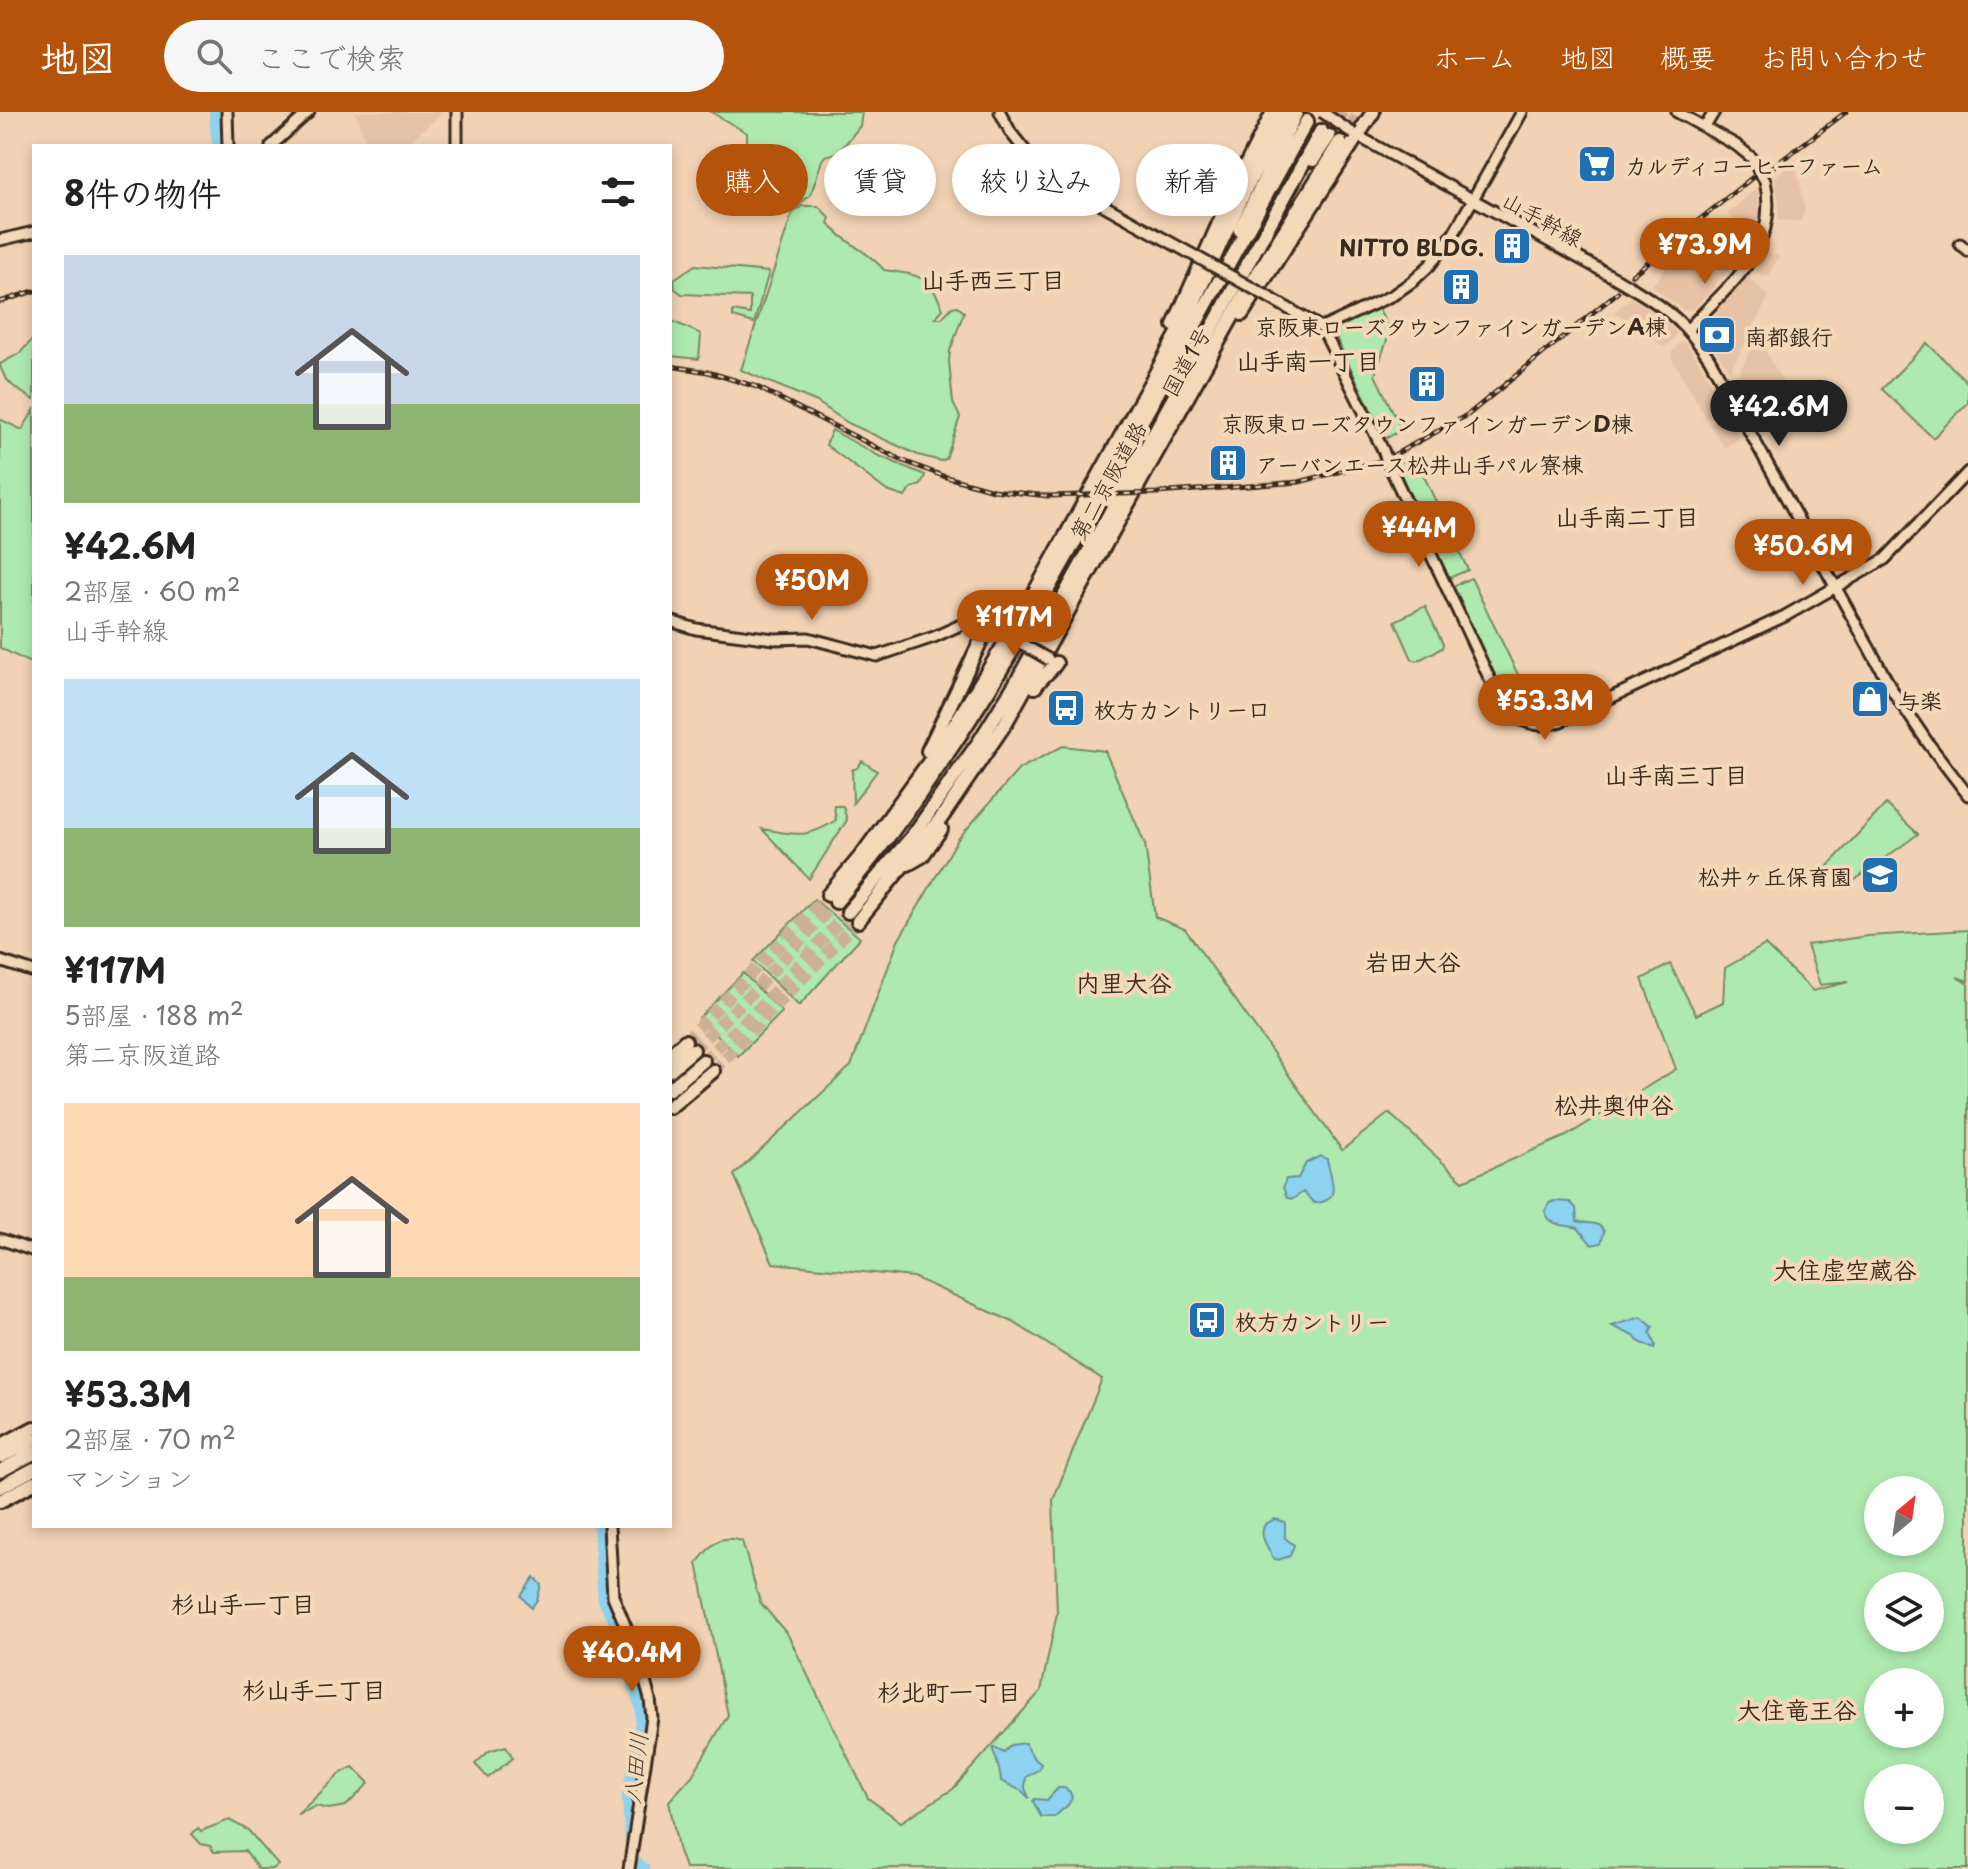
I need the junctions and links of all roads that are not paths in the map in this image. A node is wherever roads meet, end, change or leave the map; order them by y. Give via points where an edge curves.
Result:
1 (227, 112) edge
2 (309, 112) edge
3 (457, 112) edge
4 (1000, 112) edge
5 (1273, 112) edge
6 (1322, 112) edge
7 (1373, 112) edge
8 (1522, 112) edge
9 (1677, 112) edge
10 (1714, 112) edge
11 (1296, 116) edge
12 (1705, 127) junction
13 (1356, 135) junction
14 (1330, 136) joint
15 (228, 144) edge
16 (273, 144) edge
17 (457, 144) edge
18 (1472, 200) junction
19 (32, 232) edge
20 (0, 240) edge
21 (1322, 328) junction
22 (1689, 328) junction
23 (1141, 401) junction
24 (1178, 415) junction
25 (1968, 472) edge
26 (1836, 588) junction
27 (672, 622) edge
28 (992, 627) junction
29 (1052, 661) joint
30 (1968, 795) edge
31 (902, 866) junction
32 (832, 895) junction
33 (853, 917) joint
34 (0, 961) edge
35 (32, 971) edge
36 (672, 1088) edge
37 (672, 1107) edge
38 (0, 1239) edge
39 (32, 1250) edge
40 (32, 1429) edge
41 (32, 1441) edge
42 (0, 1446) edge
43 (32, 1454) edge
44 (0, 1457) edge
45 (32, 1470) edge
46 (0, 1471) edge
47 (32, 1486) edge
48 (0, 1487) edge
49 (0, 1502) edge
50 (609, 1528) edge
51 (629, 1869) edge

1 - 15 street
2 - 16 street
3 - 17 street
4 - 21 street, bridge via 1035,163 1056,179
5 - 23 highway
6 - 13 street, 山手幹線, bridge
7 - 13 highway
8 - 18 street
9 - 12 street
10 - 12 street
11 - 23 highway, 国道1号 via 1247,186 1188,315
11 - 32 highway, 第二京阪道路 via 1252,200 1210,299 1037,611 964,732 897,827
12 - 22 street, bridge via 1752,158 1765,181 1769,213 1761,245
13 - 18 street, 山手幹線
13 - 24 highway via 1246,307 1189,408
14 - 24 highway, 国道1号
14 - 33 highway, 第二京阪道路 via 1268,225 1017,681
18 - 21 street via 1438,254 1413,281
18 - 22 street, 山手幹線, bridge via 1634,289
19 - 20 street
21 - 26 street, bridge via 1501,703 1527,723 1557,723
22 - 26 street, 山手幹線
23 - 32 highway, 国道1号 via 975,694
24 - 31 highway, 国道1号 via 1005,724
25 - 26 street via 1885,559
26 - 30 street, 山手幹線 via 1908,715
27 - 28 street via 774,639 808,638 877,656 967,622
28 - 29 street, bridge
28 - 32 highway via 933,744 868,832
29 - 31 highway via 922,856
31 - 33 highway, 国道1号
34 - 35 street
36 - 37 highway via 708,1066
38 - 39 street
40 - 42 highway
41 - 44 highway
43 - 46 highway
45 - 48 highway
47 - 49 highway
50 - 51 street via 613,1596 637,1654 652,1718

